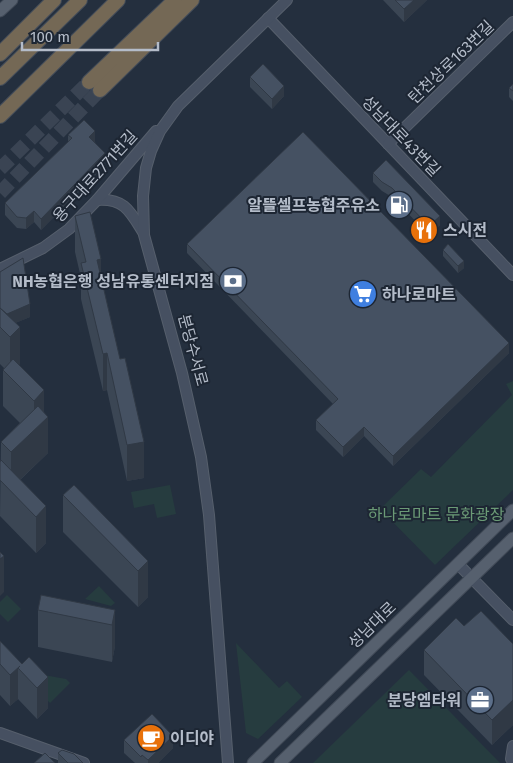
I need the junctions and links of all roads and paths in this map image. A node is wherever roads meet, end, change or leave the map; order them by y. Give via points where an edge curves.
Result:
1 (12, 0) edge
2 (54, 0) edge
3 (80, 0) edge
4 (118, 0) edge
5 (175, 0) edge
6 (192, 0) edge
7 (287, 0) edge
8 (0, 11) edge
9 (268, 18) junction
10 (513, 22) edge
11 (0, 54) edge
12 (0, 78) edge
13 (178, 106) junction
14 (0, 116) edge
15 (388, 144) junction
16 (97, 200) junction
17 (144, 235) junction
18 (0, 270) edge
19 (512, 270) edge
20 (513, 510) edge
21 (513, 538) edge
22 (458, 564) junction
23 (471, 578) junction
24 (513, 620) edge
25 (0, 733) edge
26 (513, 746) edge
27 (513, 761) edge
28 (84, 763) edge
29 (228, 763) edge
30 (253, 763) edge
31 (280, 763) edge

1 - 8 main road
2 - 11 highway
3 - 12 highway
4 - 14 highway
5 - 6 highway via 95,86
7 - 9 street, 분당수서로
9 - 13 street, 분당수서로
9 - 15 street, 성남대로43번길
10 - 15 street, 탄천상로163번길
13 - 16 street, 용구대로2771번길
13 - 17 street, 분당수서로 via 160,131 146,168 142,208
15 - 19 street, 성남대로43번길
16 - 17 street via 120,203 129,210
16 - 18 street, 용구대로2771번길 via 56,240
17 - 29 street, 분당수서로 via 200,451 209,515
20 - 22 main road, 성남대로
21 - 23 main road
22 - 23 street
22 - 30 main road, 성남대로
23 - 24 street
23 - 31 main road
25 - 28 street
26 - 27 street

